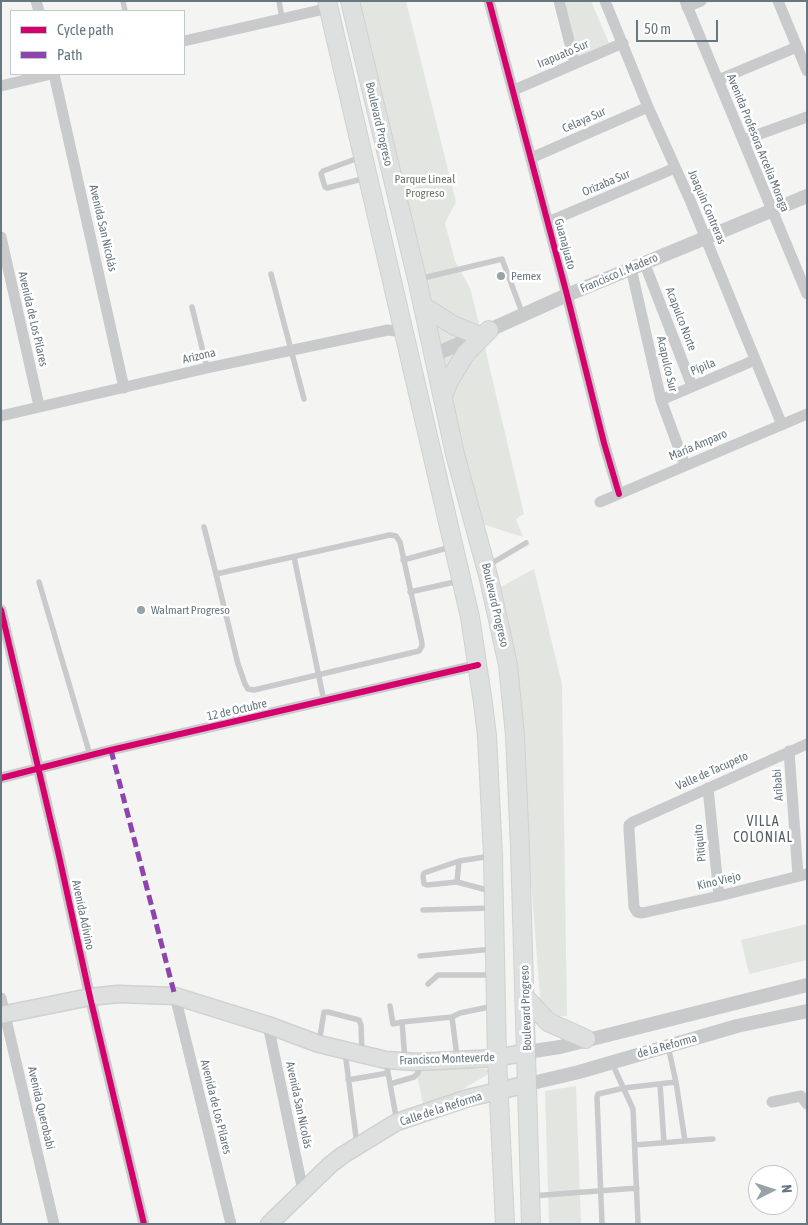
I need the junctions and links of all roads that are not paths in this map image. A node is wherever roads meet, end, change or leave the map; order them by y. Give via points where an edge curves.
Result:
1 (279, 1) edge
2 (350, 1) edge
3 (489, 1) edge
4 (559, 1) edge
5 (605, 1) edge
6 (701, 1) edge
7 (778, 1) edge
8 (328, 4) edge
9 (686, 4) edge
10 (282, 18) junction
11 (185, 41) edge
12 (622, 43) junction
13 (797, 47) junction
14 (575, 64) junction
15 (807, 72) edge
16 (48, 75) edge
17 (52, 75) edge
18 (718, 80) junction
19 (1, 86) edge
20 (514, 90) junction
21 (648, 107) junction
22 (807, 117) edge
23 (743, 140) junction
24 (363, 157) junction
25 (531, 158) junction
26 (676, 168) junction
27 (368, 178) junction
28 (807, 196) edge
29 (771, 211) junction
30 (548, 222) junction
31 (1, 237) edge
32 (705, 238) junction
33 (644, 262) junction
34 (631, 268) junction
35 (271, 274) dead end
36 (417, 279) junction
37 (804, 280) edge
38 (567, 294) junction
39 (807, 294) edge
40 (423, 306) junction
41 (192, 308) dead end
42 (523, 315) junction
43 (404, 332) junction
44 (483, 333) junction
45 (292, 350) junction
46 (434, 355) junction
47 (755, 360) junction
48 (207, 368) junction
49 (417, 385) junction
50 (692, 386) junction
51 (124, 388) junction
52 (443, 396) junction
53 (304, 399) dead end
54 (661, 400) junction
55 (39, 406) junction
56 (807, 414) edge
57 (1, 416) edge
58 (782, 425) junction
59 (685, 465) junction
60 (618, 494) junction
61 (600, 502) dead end
62 (204, 527) dead end
63 (526, 543) dead end
64 (453, 547) junction
65 (294, 557) junction
66 (403, 560) junction
67 (486, 566) junction
68 (216, 574) junction
69 (461, 581) junction
70 (39, 582) dead end
71 (410, 592) junction
72 (1, 610) edge
73 (4, 636) edge
74 (478, 665) junction
75 (318, 675) junction
76 (324, 701) junction
77 (807, 744) edge
78 (789, 751) junction
79 (90, 756) junction
80 (39, 770) junction
81 (1, 778) edge
82 (708, 788) junction
83 (493, 856) junction
84 (459, 861) junction
85 (802, 875) edge
86 (457, 882) junction
87 (719, 896) junction
88 (494, 900) junction
89 (423, 910) dead end
90 (637, 912) joint
91 (495, 949) junction
92 (420, 956) dead end
93 (496, 975) junction
94 (428, 984) dead end
95 (807, 985) edge
96 (175, 996) junction
97 (90, 997) junction
98 (526, 998) junction
99 (496, 1005) junction
100 (390, 1006) dead end
101 (2, 1009) edge
102 (807, 1011) edge
103 (452, 1018) junction
104 (402, 1022) junction
105 (268, 1025) junction
106 (586, 1039) junction
107 (319, 1044) junction
108 (668, 1046) junction
109 (344, 1050) junction
110 (527, 1052) junction
111 (362, 1055) junction
112 (498, 1058) junction
113 (457, 1060) junction
114 (412, 1061) junction
115 (612, 1063) junction
116 (387, 1066) junction
117 (348, 1080) junction
118 (676, 1082) junction
119 (390, 1084) junction
120 (528, 1084) junction
121 (660, 1084) junction
122 (624, 1088) junction
123 (499, 1091) junction
124 (804, 1100) edge
125 (772, 1102) dead end
126 (397, 1122) junction
127 (714, 1139) dead end
128 (685, 1141) junction
129 (664, 1143) junction
130 (635, 1146) junction
131 (357, 1147) junction
132 (637, 1188) junction
133 (601, 1190) junction
134 (303, 1191) junction
135 (530, 1196) junction
136 (54, 1224) edge
137 (144, 1224) edge
138 (231, 1224) edge
139 (269, 1224) edge
140 (506, 1224) edge
141 (531, 1224) edge
142 (602, 1224) edge
143 (638, 1224) edge

1 - 10 lane
2 - 36 main road, Boulevard Progreso
3 - 20 street, Guanajuato
4 - 14 street
5 - 12 street, Joaquín Contreras
6 - 9 street
7 - 13 street
8 - 10 street
8 - 24 main road, Boulevard Progreso
9 - 18 street, Avenida Profesora Arcelia Moraga
10 - 11 street
12 - 14 street, Irapuato Sur
12 - 21 street, Joaquín Contreras
13 - 15 street
13 - 18 street
14 - 20 street, Irapuato Sur
16 - 19 street
17 - 51 street, Avenida San Nicolás
18 - 23 street, Avenida Profesora Arcelia Moraga
20 - 25 street, Guanajuato
21 - 25 street, Celaya Sur
21 - 26 street, Joaquín Contreras
22 - 23 street
23 - 29 street, Avenida Profesora Arcelia Moraga
24 - 27 main road, Boulevard Progreso
24 - 27 lane via 323,171 324,187
25 - 30 street, Guanajuato
26 - 30 street, Orizaba Sur
26 - 32 street, Joaquín Contreras
27 - 43 main road, Boulevard Progreso
28 - 29 street, Francisco I. Madero
29 - 32 street, Francisco I. Madero
29 - 37 street, Avenida Profesora Arcelia Moraga
30 - 38 street, Guanajuato
31 - 55 street, Avenida de Los Pilares
32 - 33 street, Francisco I. Madero
32 - 47 street, Joaquín Contreras
33 - 34 street, Francisco I. Madero
33 - 50 street, Acapulco Norte
34 - 38 street, Francisco I. Madero
34 - 54 street, Acapulco Sur
35 - 45 lane
36 - 40 main road, Boulevard Progreso
36 - 42 lane via 502,259
37 - 39 street, Avenida Profesora Arcelia Moraga
38 - 42 street, Francisco I. Madero
38 - 60 street, Guanajuato
40 - 44 main road via 452,325
40 - 46 main road, Boulevard Progreso
41 - 48 lane
42 - 44 street, Francisco I. Madero
43 - 45 street, Arizona via 388,330
43 - 46 main road
43 - 49 main road, Boulevard Progreso
44 - 46 street, Francisco I. Madero
44 - 52 main road via 462,360
45 - 48 street, Arizona
45 - 53 lane
46 - 49 main road
46 - 52 main road, Boulevard Progreso
47 - 50 street, Pípila
47 - 58 street, Joaquín Contreras
48 - 51 street, Arizona
49 - 64 main road, Boulevard Progreso
50 - 54 street, Pípila
51 - 55 street, Arizona
52 - 67 main road, Boulevard Progreso
54 - 59 street, Acapulco Sur
55 - 57 street, Arizona
56 - 58 street, María Amparo
58 - 59 street, María Amparo
59 - 60 street, María Amparo
60 - 61 street, María Amparo
62 - 68 lane
63 - 67 lane
64 - 66 lane
64 - 69 main road, Boulevard Progreso
65 - 66 lane via 393,535 400,542
65 - 68 lane
65 - 75 lane
66 - 71 lane
67 - 98 main road, Boulevard Progreso via 502,635 516,735
68 - 75 lane via 238,664 248,689
69 - 71 lane
69 - 74 main road, Boulevard Progreso
70 - 79 lane
71 - 75 lane via 422,643 419,651
72 - 73 street, Avenida Adivino
73 - 80 street, Avenida Adivino
74 - 76 street, 12 de Octubre
74 - 83 main road, Boulevard Progreso via 487,736
75 - 76 lane
76 - 79 street, 12 de Octubre
77 - 78 street, Valle de Tacupeto
78 - 82 street, Valle de Tacupeto
78 - 85 street, Aribabi
79 - 80 street, 12 de Octubre
80 - 81 street, 12 de Octubre
80 - 97 street, Avenida Adivino
82 - 87 street, Pitiquito
82 - 90 street, Valle de Tacupeto via 630,826 634,907
83 - 84 lane
83 - 88 main road, Boulevard Progreso
84 - 86 lane
84 - 86 lane via 423,876 427,885
85 - 87 street, Kino Viejo
86 - 88 lane
87 - 90 street, Kino Viejo
88 - 89 lane
88 - 91 main road, Boulevard Progreso
91 - 92 lane
91 - 93 main road, Boulevard Progreso
93 - 94 lane via 438,975
93 - 99 main road, Boulevard Progreso
95 - 106 street, Francisco Monteverde
96 - 97 main road, Francisco Monteverde via 118,994
96 - 105 main road, Francisco Monteverde
96 - 138 street, Avenida de Los Pilares
97 - 101 main road, Francisco Monteverde
97 - 137 street, Avenida Adivino
98 - 106 main road via 548,1022
98 - 110 main road, Boulevard Progreso
99 - 103 lane via 460,1013
99 - 112 main road, Boulevard Progreso
100 - 104 lane via 393,1024
101 - 136 street, Avenida Querobabi
102 - 108 street, de la Reforma via 737,1026
103 - 104 lane
103 - 113 lane
104 - 114 lane
105 - 107 main road, Francisco Monteverde
105 - 134 street, Avenida San Nicolás
106 - 110 street, Francisco Monteverde
107 - 109 main road, Francisco Monteverde
107 - 111 lane via 324,1012 328,1012 359,1020
108 - 115 street, de la Reforma
108 - 118 lane
109 - 111 main road, Francisco Monteverde
109 - 117 lane
110 - 112 main road, Francisco Monteverde
110 - 120 main road, Boulevard Progreso
111 - 116 main road, Francisco Monteverde
112 - 113 main road, Francisco Monteverde
112 - 123 main road, Boulevard Progreso
113 - 114 main road, Francisco Monteverde
114 - 116 main road, Francisco Monteverde
114 - 119 lane via 418,1074
115 - 120 street, de la Reforma
115 - 122 lane
116 - 117 lane
116 - 119 lane
117 - 131 lane
118 - 121 lane
118 - 128 lane
119 - 126 lane
120 - 123 main road, Calle de la Reforma
120 - 135 main road, Boulevard Progreso
121 - 122 lane
121 - 129 lane
122 - 130 lane via 633,1107
122 - 133 lane via 601,1092 597,1097
123 - 126 main road, Calle de la Reforma
123 - 140 main road, Boulevard Progreso
124 - 125 street
126 - 131 main road, Calle de la Reforma
127 - 128 lane
128 - 129 lane
129 - 130 lane
130 - 132 lane
131 - 134 main road, Calle de la Reforma via 330,1165
132 - 133 lane
132 - 143 lane
133 - 135 lane
133 - 142 lane
134 - 139 main road, Calle de la Reforma
135 - 141 main road, Boulevard Progreso

